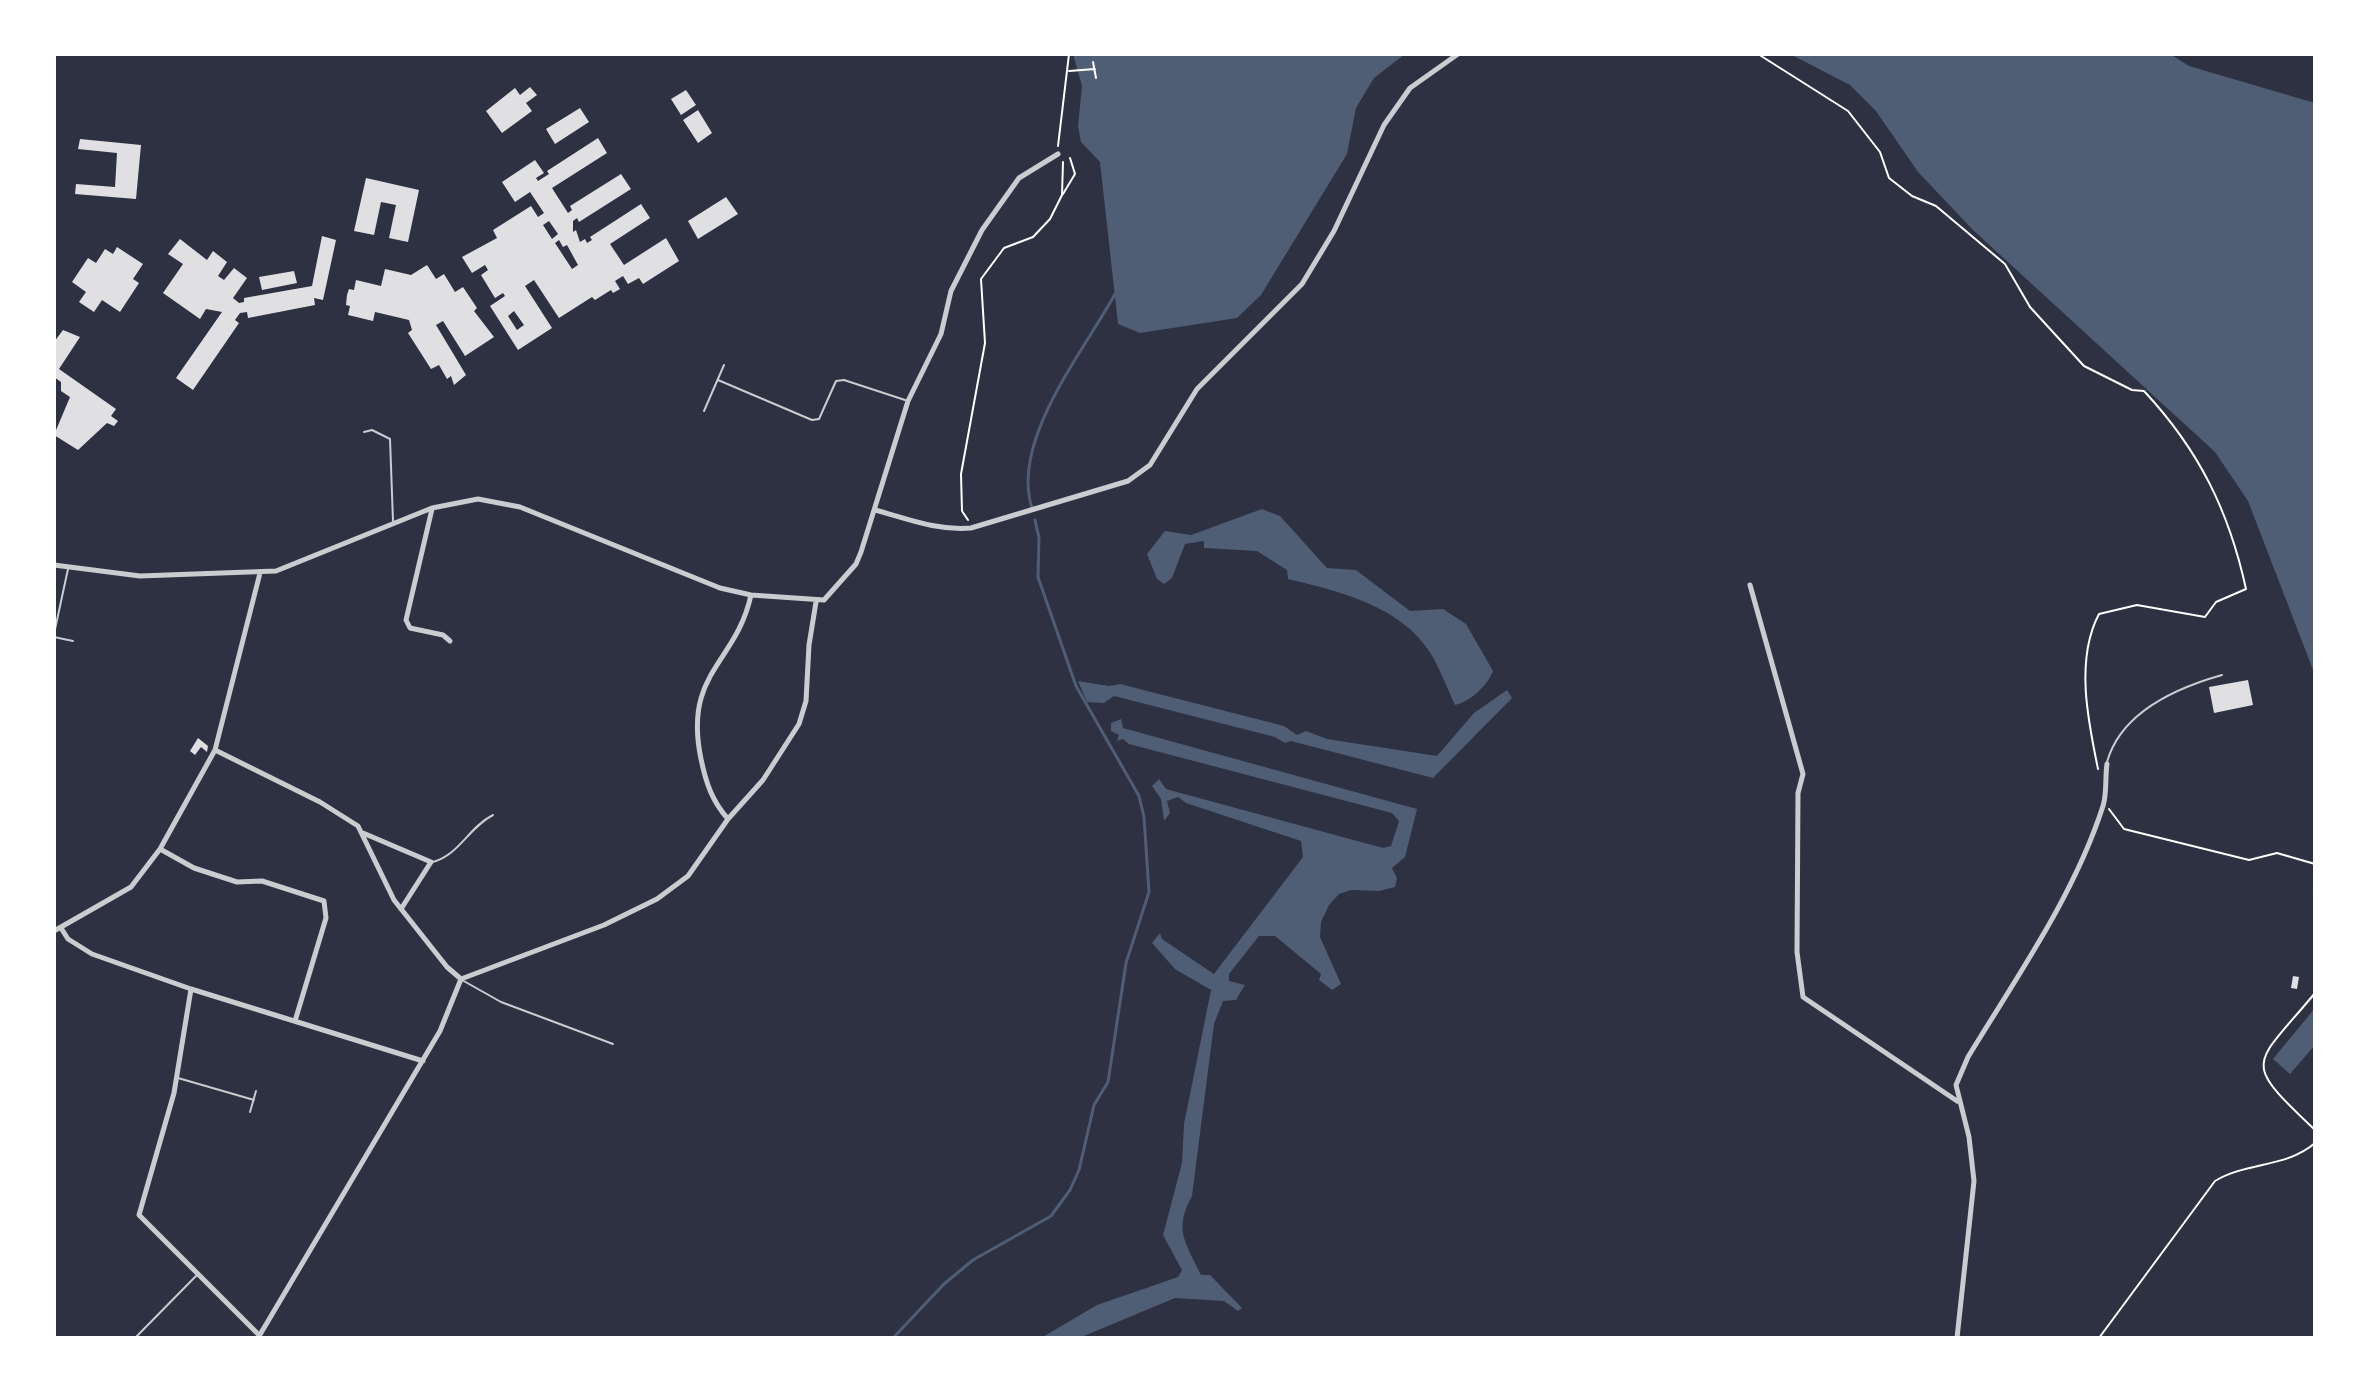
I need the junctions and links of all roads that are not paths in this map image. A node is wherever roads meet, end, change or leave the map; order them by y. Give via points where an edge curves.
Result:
1 (1458, 54) edge
2 (1058, 154) road end
3 (724, 365) dead end
4 (718, 380) junction
5 (908, 401) junction
6 (704, 411) dead end
7 (364, 432) dead end
8 (432, 508) junction
9 (875, 510) junction
10 (394, 526) junction
11 (54, 565) edge
12 (68, 565) junction
13 (260, 573) junction
14 (1750, 585) dead end
15 (751, 595) junction
16 (816, 602) junction
17 (54, 636) edge
18 (73, 641) dead end
19 (450, 641) dead end
20 (2222, 675) dead end
21 (215, 750) junction
22 (2107, 764) joint
23 (493, 815) dead end
24 (728, 819) junction
25 (363, 833) junction
26 (160, 849) junction
27 (431, 862) junction
28 (401, 909) junction
29 (61, 928) junction
30 (54, 931) edge
31 (461, 979) junction
32 (191, 989) junction
33 (295, 1021) junction
34 (613, 1044) dead end
35 (423, 1061) junction
36 (177, 1078) junction
37 (256, 1091) dead end
38 (254, 1100) junction
39 (1958, 1102) junction
40 (250, 1112) dead end
41 (197, 1275) junction
42 (259, 1337) edge
43 (135, 1338) edge
44 (1957, 1338) edge

1 - 9 street via 1410,88 1384,125 1334,231 1302,284 1197,389 1150,465 1128,481 971,528 922,525
2 - 5 street via 1019,178 982,230 951,291 941,334
3 - 4 lane
4 - 5 lane via 812,420 819,419 836,381
4 - 6 lane
5 - 9 street
7 - 10 lane via 372,430 390,439
8 - 10 street
8 - 15 street via 467,499 520,507 720,588
8 - 19 street via 406,620 410,628
9 - 16 street via 856,564 829,596
10 - 13 street
11 - 12 street
12 - 13 street via 140,576
12 - 17 lane
13 - 21 street
14 - 39 street via 1803,774 1798,793 1797,937 1803,997
15 - 16 street
15 - 24 street via 707,680 694,727 714,803
16 - 24 street via 799,724 763,780
17 - 18 lane
20 - 22 lane via 2145,709 2121,734
21 - 25 street via 320,802
21 - 26 street
22 - 39 street via 2104,803 2061,899 1968,1057 1956,1085
23 - 27 lane via 467,833 456,851
24 - 31 street via 688,876 657,899 604,925
25 - 27 street
25 - 28 street
26 - 29 street via 131,887
26 - 33 street via 194,868 237,882 262,881 324,901 326,918
27 - 28 street
28 - 31 street
29 - 30 street
29 - 32 street via 92,954
31 - 34 lane via 501,1002
31 - 35 street
32 - 33 street
32 - 36 street
33 - 35 street
35 - 42 street
36 - 38 lane
36 - 41 street via 139,1215
37 - 38 lane
38 - 40 lane
39 - 44 street via 1974,1181
41 - 42 street
41 - 43 lane

